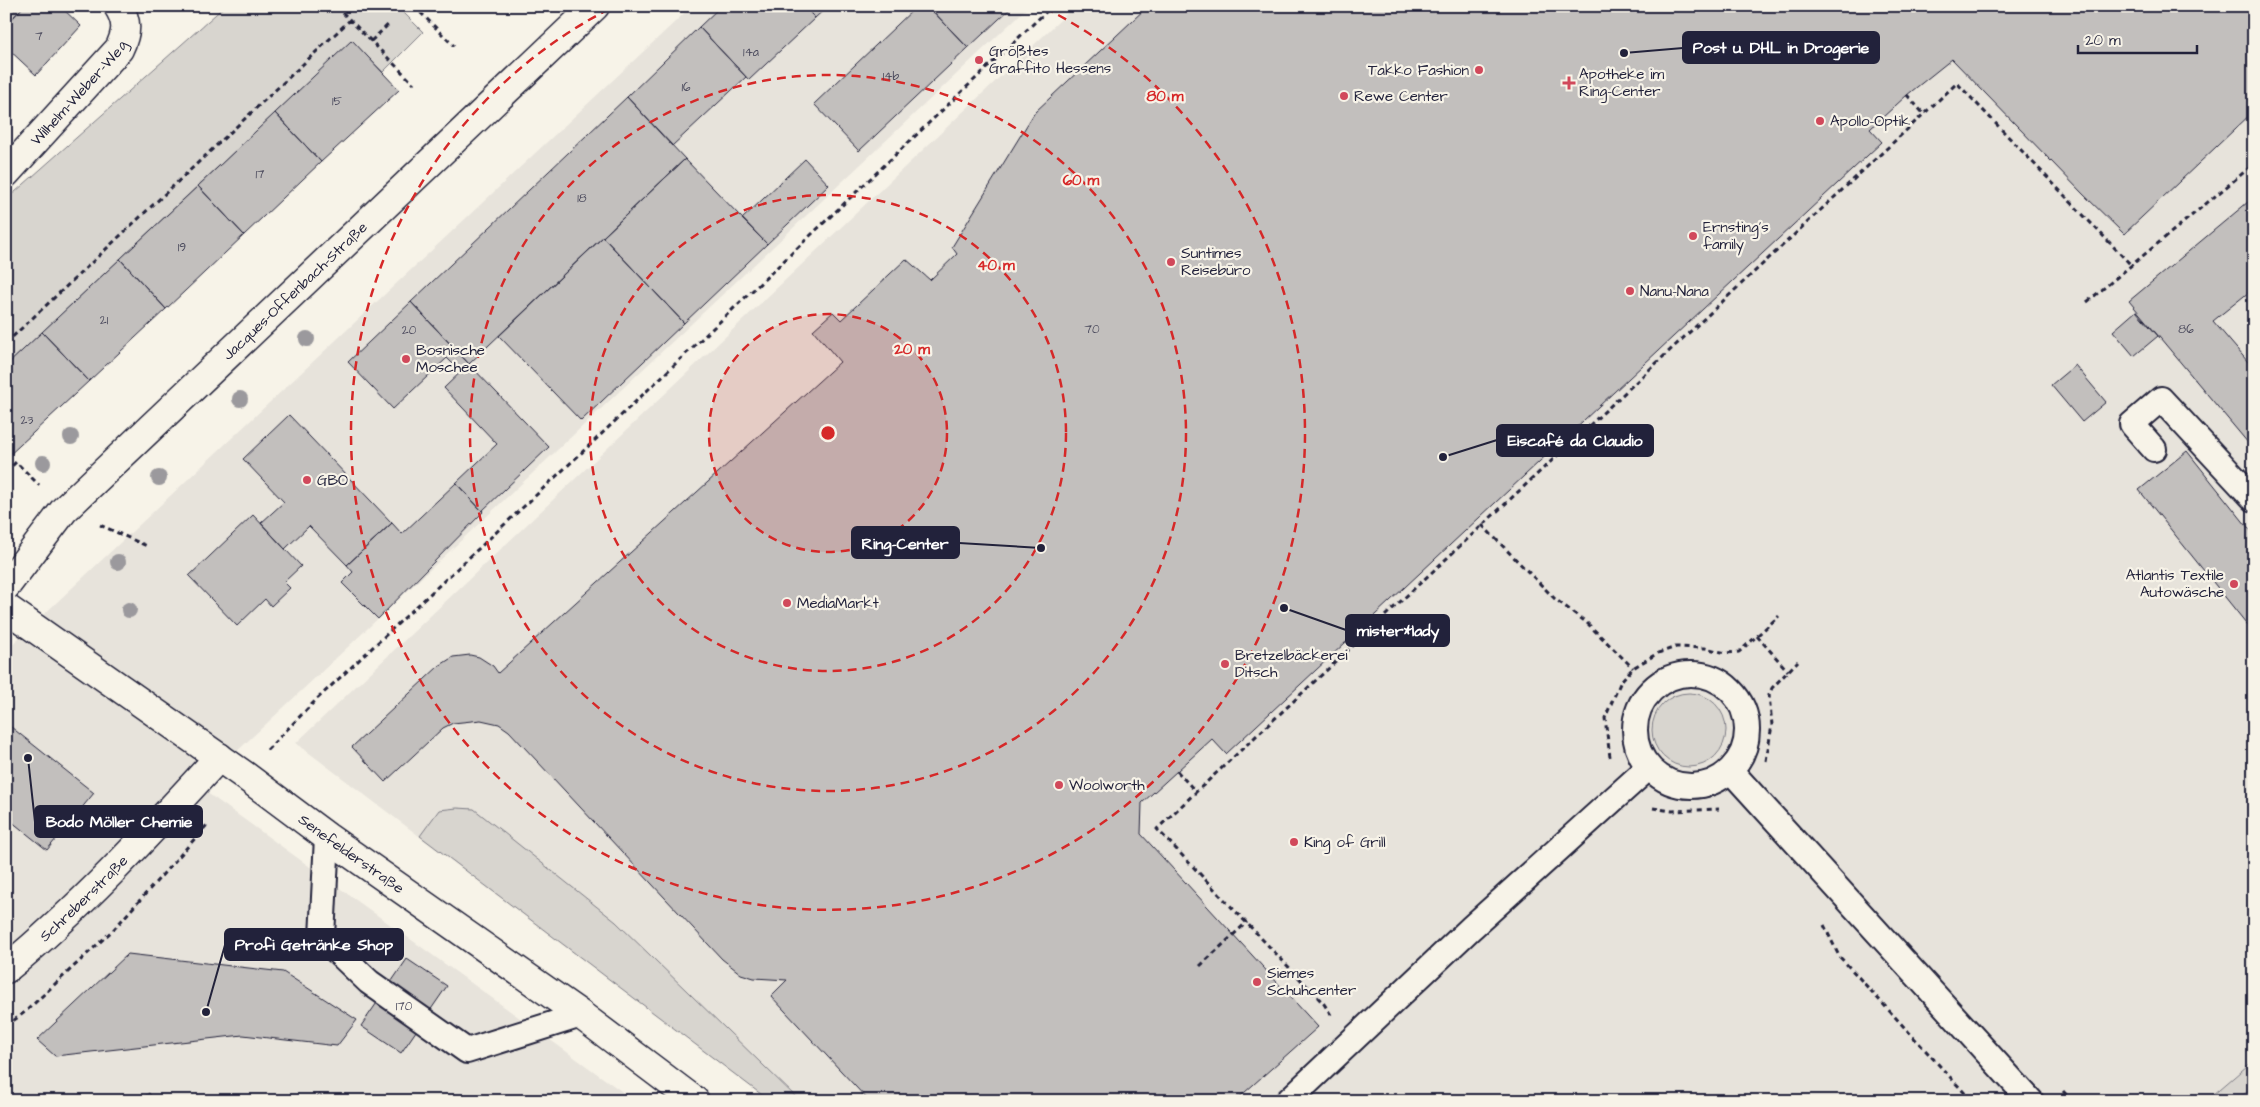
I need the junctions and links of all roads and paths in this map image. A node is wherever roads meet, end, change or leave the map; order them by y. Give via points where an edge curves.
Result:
1 (118, 6) edge
2 (336, 6) edge
3 (414, 6) edge
4 (595, 6) edge
5 (1052, 6) edge
6 (350, 20) junction
7 (389, 24) dead end
8 (371, 41) junction
9 (454, 46) dead end
10 (414, 84) dead end
11 (1907, 95) dead end
12 (1924, 113) junction
13 (2254, 164) edge
14 (6, 173) edge
15 (2131, 265) junction
16 (2088, 302) dead end
17 (6, 343) edge
18 (1562, 440) dead end
19 (1567, 446) junction
20 (2154, 450) dead end
21 (6, 472) edge
22 (41, 487) dead end
23 (2254, 499) edge
24 (1482, 525) junction
25 (106, 528) dead end
26 (149, 547) dead end
27 (6, 586) edge
28 (6, 608) edge
29 (1779, 616) dead end
30 (1757, 636) junction
31 (1798, 661) dead end
32 (1633, 668) junction
33 (1788, 671) junction
34 (218, 757) junction
35 (1611, 765) dead end
36 (1765, 765) dead end
37 (1648, 768) junction
38 (1176, 771) dead end
39 (1731, 771) junction
40 (244, 775) junction
41 (1196, 792) junction
42 (1645, 807) dead end
43 (1727, 810) dead end
44 (213, 818) dead end
45 (327, 837) junction
46 (1821, 919) dead end
47 (1247, 922) junction
48 (1200, 966) dead end
49 (6, 969) edge
50 (581, 1015) junction
51 (1333, 1019) dead end
52 (6, 1026) edge
53 (2060, 1088) dead end
54 (695, 1101) edge
55 (1288, 1101) edge
56 (1972, 1101) edge
57 (2031, 1101) edge
58 (2072, 1101) edge

1 - 14 street, Wilhelm-Weber-Weg via 126,18 126,33 119,50
2 - 6 path
3 - 9 path
4 - 27 street, Jacques-Offenbach-Straße via 64,510
5 - 40 path via 280,734
6 - 8 path
6 - 17 path
7 - 8 path
8 - 10 path
11 - 12 path
12 - 15 path via 1956,82
12 - 19 path
13 - 15 path
15 - 16 path
18 - 19 path
19 - 24 path
20 - 23 lane via 2132,424 2161,399
21 - 22 path via 16,462
24 - 32 path via 1556,599 1586,622
24 - 41 path
25 - 26 path
28 - 34 street, Senefelderstraße
29 - 30 path
30 - 32 path via 1739,652 1676,646
30 - 33 path
31 - 33 path
32 - 35 path via 1621,681 1605,718
33 - 36 path via 1769,695 1772,725
34 - 40 street, Senefelderstraße
34 - 49 street, Schreberstraße via 124,861
37 - 39 lane via 1662,779 1680,786 1700,786
37 - 39 lane via 1635,738 1639,707 1649,692 1664,680 1684,673 1717,679 1732,690 1742,704 1748,735 1744,750
37 - 55 lane via 1471,928
38 - 41 path
39 - 57 lane
40 - 45 street, Senefelderstraße
41 - 47 path via 1158,829
42 - 43 path via 1672,811
44 - 52 path via 114,929
45 - 50 street, Senefelderstraße
45 - 50 lane via 322,937 369,982 467,1051
46 - 56 path via 1844,962
47 - 48 path
47 - 51 path via 1324,1004
50 - 54 street, Senefelderstraße
53 - 58 path

